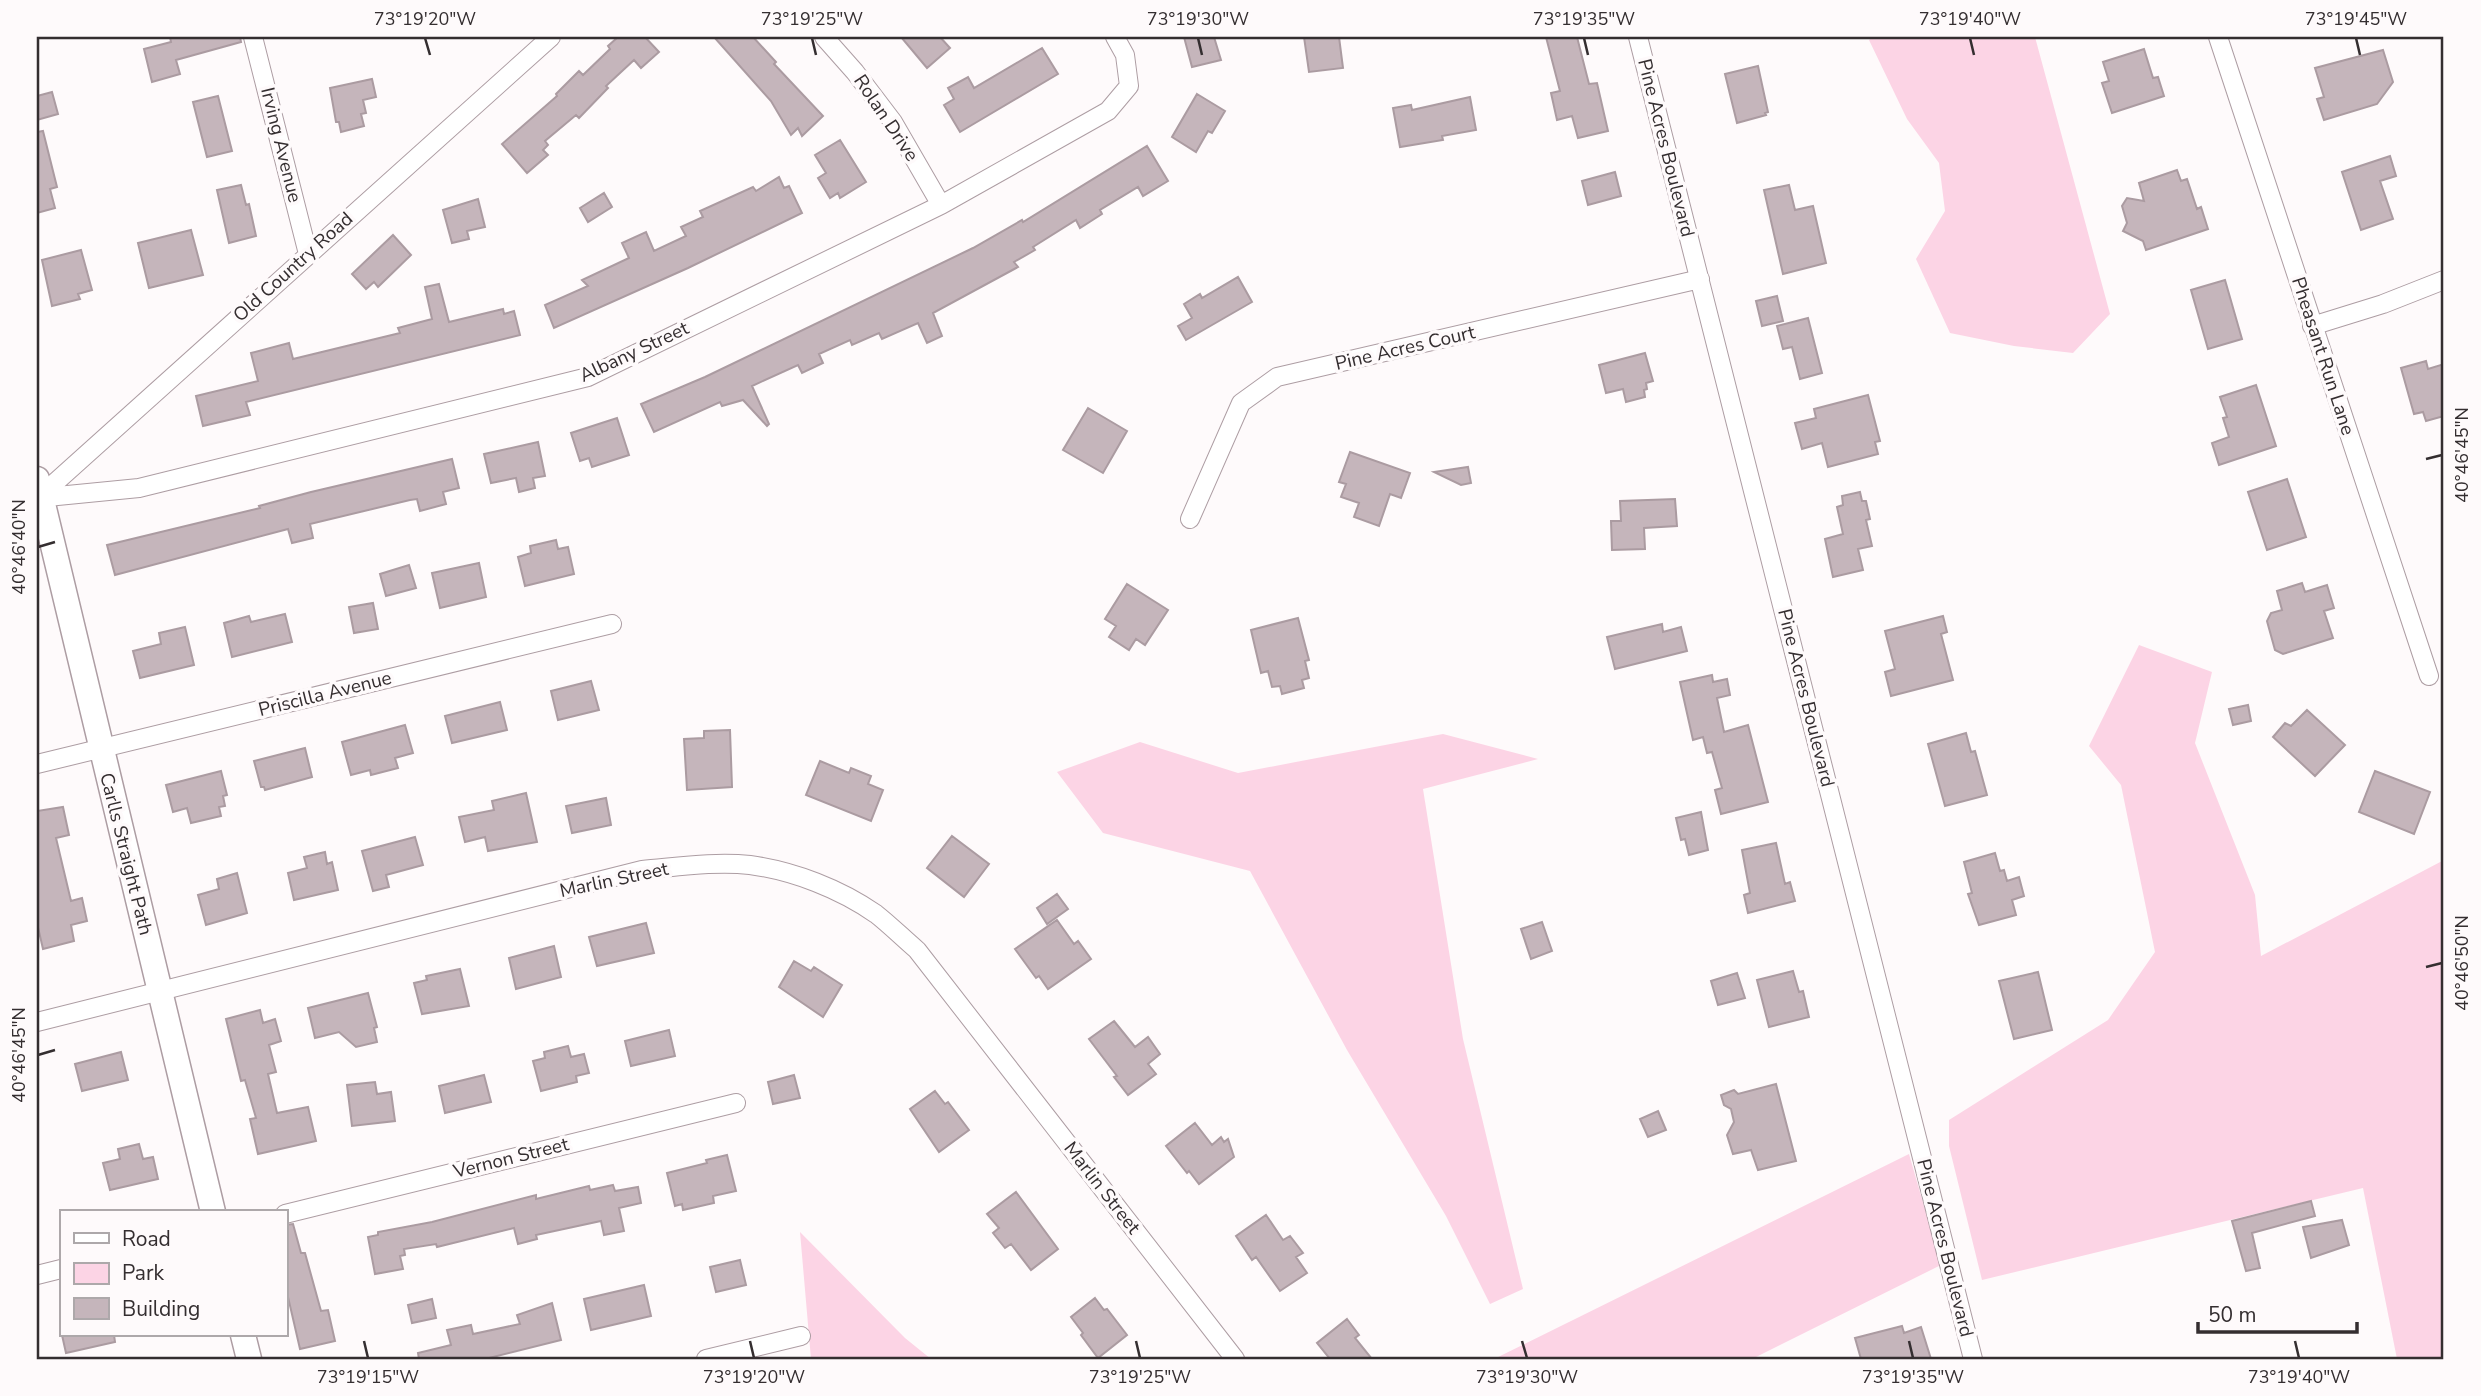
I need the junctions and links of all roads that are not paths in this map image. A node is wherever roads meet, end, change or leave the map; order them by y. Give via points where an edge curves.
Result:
1 (253, 37) edge
2 (551, 37) edge
3 (824, 37) edge
4 (1115, 37) edge
5 (1638, 37) edge
6 (2218, 37) edge
7 (941, 205) junction
8 (308, 254) junction
9 (1700, 279) junction
10 (2444, 280) edge
11 (2312, 326) junction
12 (38, 493) edge
13 (1190, 519) dead end
14 (612, 624) dead end
15 (2429, 676) dead end
16 (101, 748) junction
17 (37, 764) edge
18 (160, 992) junction
19 (37, 1022) edge
20 (736, 1103) dead end
21 (213, 1210) edge
22 (287, 1214) edge
23 (60, 1269) edge
24 (37, 1275) edge
25 (243, 1336) edge
26 (800, 1336) dead end
27 (248, 1359) edge
28 (706, 1359) edge
29 (1235, 1359) edge
30 (1973, 1359) edge

1 - 8 street, Irving Avenue
2 - 8 street, Old Country Road
3 - 7 street, Rolan Drive via 893,122
4 - 7 street, Albany Street via 1125,55 1129,86 1108,111
5 - 9 street, Pine Acres Boulevard
6 - 11 street, Pheasant Run Lane
7 - 12 street, Albany Street via 588,377 139,488
8 - 12 street, Old Country Road
9 - 13 street, Pine Acres Court via 1277,377 1241,403
9 - 30 street, Pine Acres Boulevard
10 - 11 street
11 - 15 street, Pheasant Run Lane
12 - 16 street, Carlls Straight Path
14 - 16 street, Priscilla Avenue
16 - 17 street, Priscilla Avenue
16 - 18 street, Carlls Straight Path
18 - 19 street, Marlin Street
18 - 21 street, Carlls Straight Path
18 - 29 street, Marlin Street via 642,870 749,865 787,873 834,890 876,914 917,950
20 - 22 street, Vernon Street
23 - 24 street
25 - 27 street
26 - 28 street

